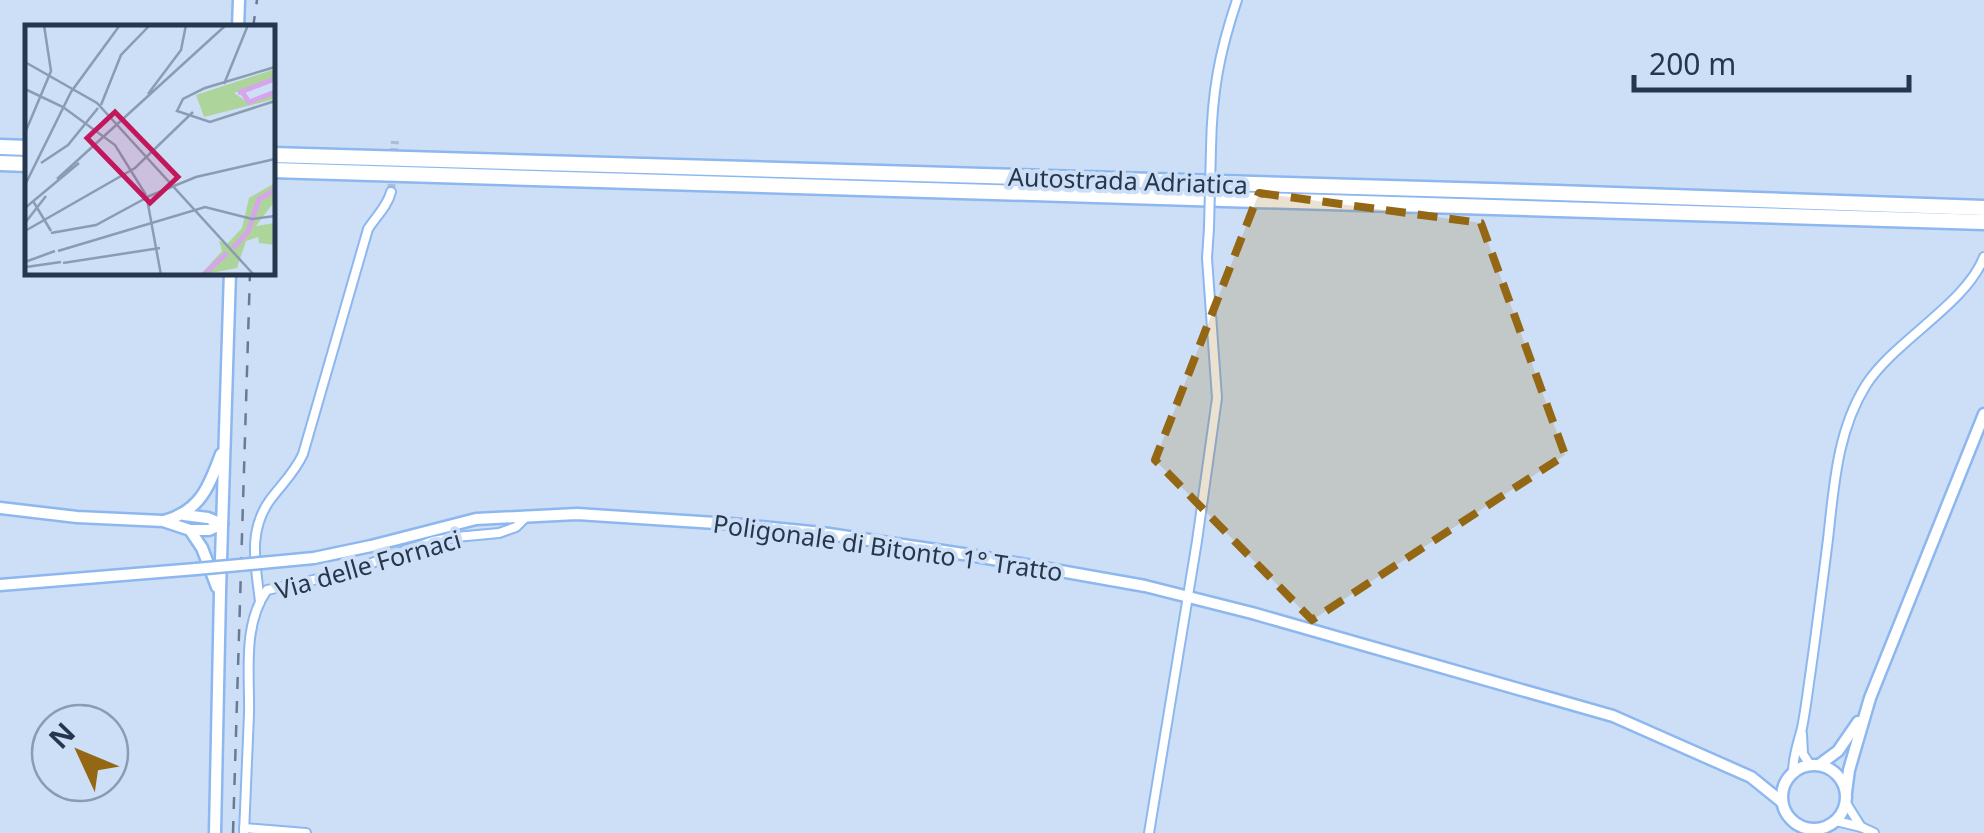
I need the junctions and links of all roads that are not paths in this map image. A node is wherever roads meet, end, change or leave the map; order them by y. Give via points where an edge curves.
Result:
1 (239, 0) edge
2 (1236, 0) edge
3 (238, 25) edge
4 (0, 147) edge
5 (25, 148) edge
6 (275, 155) edge
7 (0, 163) edge
8 (25, 164) edge
9 (275, 170) edge
10 (392, 192) tunnel mouth
11 (1984, 208) edge
12 (1984, 222) edge
13 (1984, 257) edge
14 (230, 275) edge
15 (1984, 414) edge
16 (224, 444) junction
17 (0, 508) edge
18 (181, 515) junction
19 (528, 515) junction
20 (163, 521) junction
21 (222, 524) junction
22 (190, 530) junction
23 (0, 585) edge
24 (220, 592) junction
25 (1186, 598) junction
26 (260, 602) junction
27 (1870, 698) junction
28 (1802, 730) junction
29 (1815, 765) junction
30 (1790, 776) junction
31 (1751, 777) junction
32 (1846, 798) junction
33 (1782, 802) junction
34 (1830, 826) edge
35 (1861, 827) junction
36 (1799, 828) edge
37 (244, 831) edge
38 (215, 833) edge
39 (306, 833) edge
40 (1149, 833) edge
41 (1874, 833) edge

1 - 3 main road
2 - 25 street, bridge via 1212,102 1207,258 1217,398
4 - 5 highway
6 - 11 highway, Autostrada Adriatica
7 - 8 highway
9 - 12 highway, Autostrada Adriatica
10 - 26 street via 368,229 304,454 258,522
13 - 28 street via 1968,284 1867,383 1845,427
14 - 16 main road
15 - 27 main road
16 - 18 main road via 210,483
16 - 21 main road
17 - 20 main road
18 - 20 main road
18 - 21 main road
19 - 23 main road, Poligonale di Bitonto 1° Tratto, bridge via 476,519 314,558
19 - 25 main road, Poligonale di Bitonto 1° Tratto via 822,534 1077,573
19 - 26 street, Via delle Fornaci via 500,533 433,541 315,582 272,588
20 - 22 main road
21 - 22 main road
21 - 24 main road
22 - 24 main road
24 - 38 main road
25 - 31 main road, Poligonale di Bitonto 1° Tratto via 1612,716
25 - 40 street
26 - 37 street, Via delle Fornaci via 248,648
27 - 29 main road via 1838,751
27 - 32 main road
28 - 29 street via 1803,754
28 - 30 street
29 - 30 main road
29 - 32 main road via 1838,774
30 - 31 main road
30 - 33 main road
31 - 33 main road
32 - 34 main road
32 - 35 street
33 - 36 main road
34 - 35 street
34 - 36 main road
35 - 41 street
37 - 39 street

